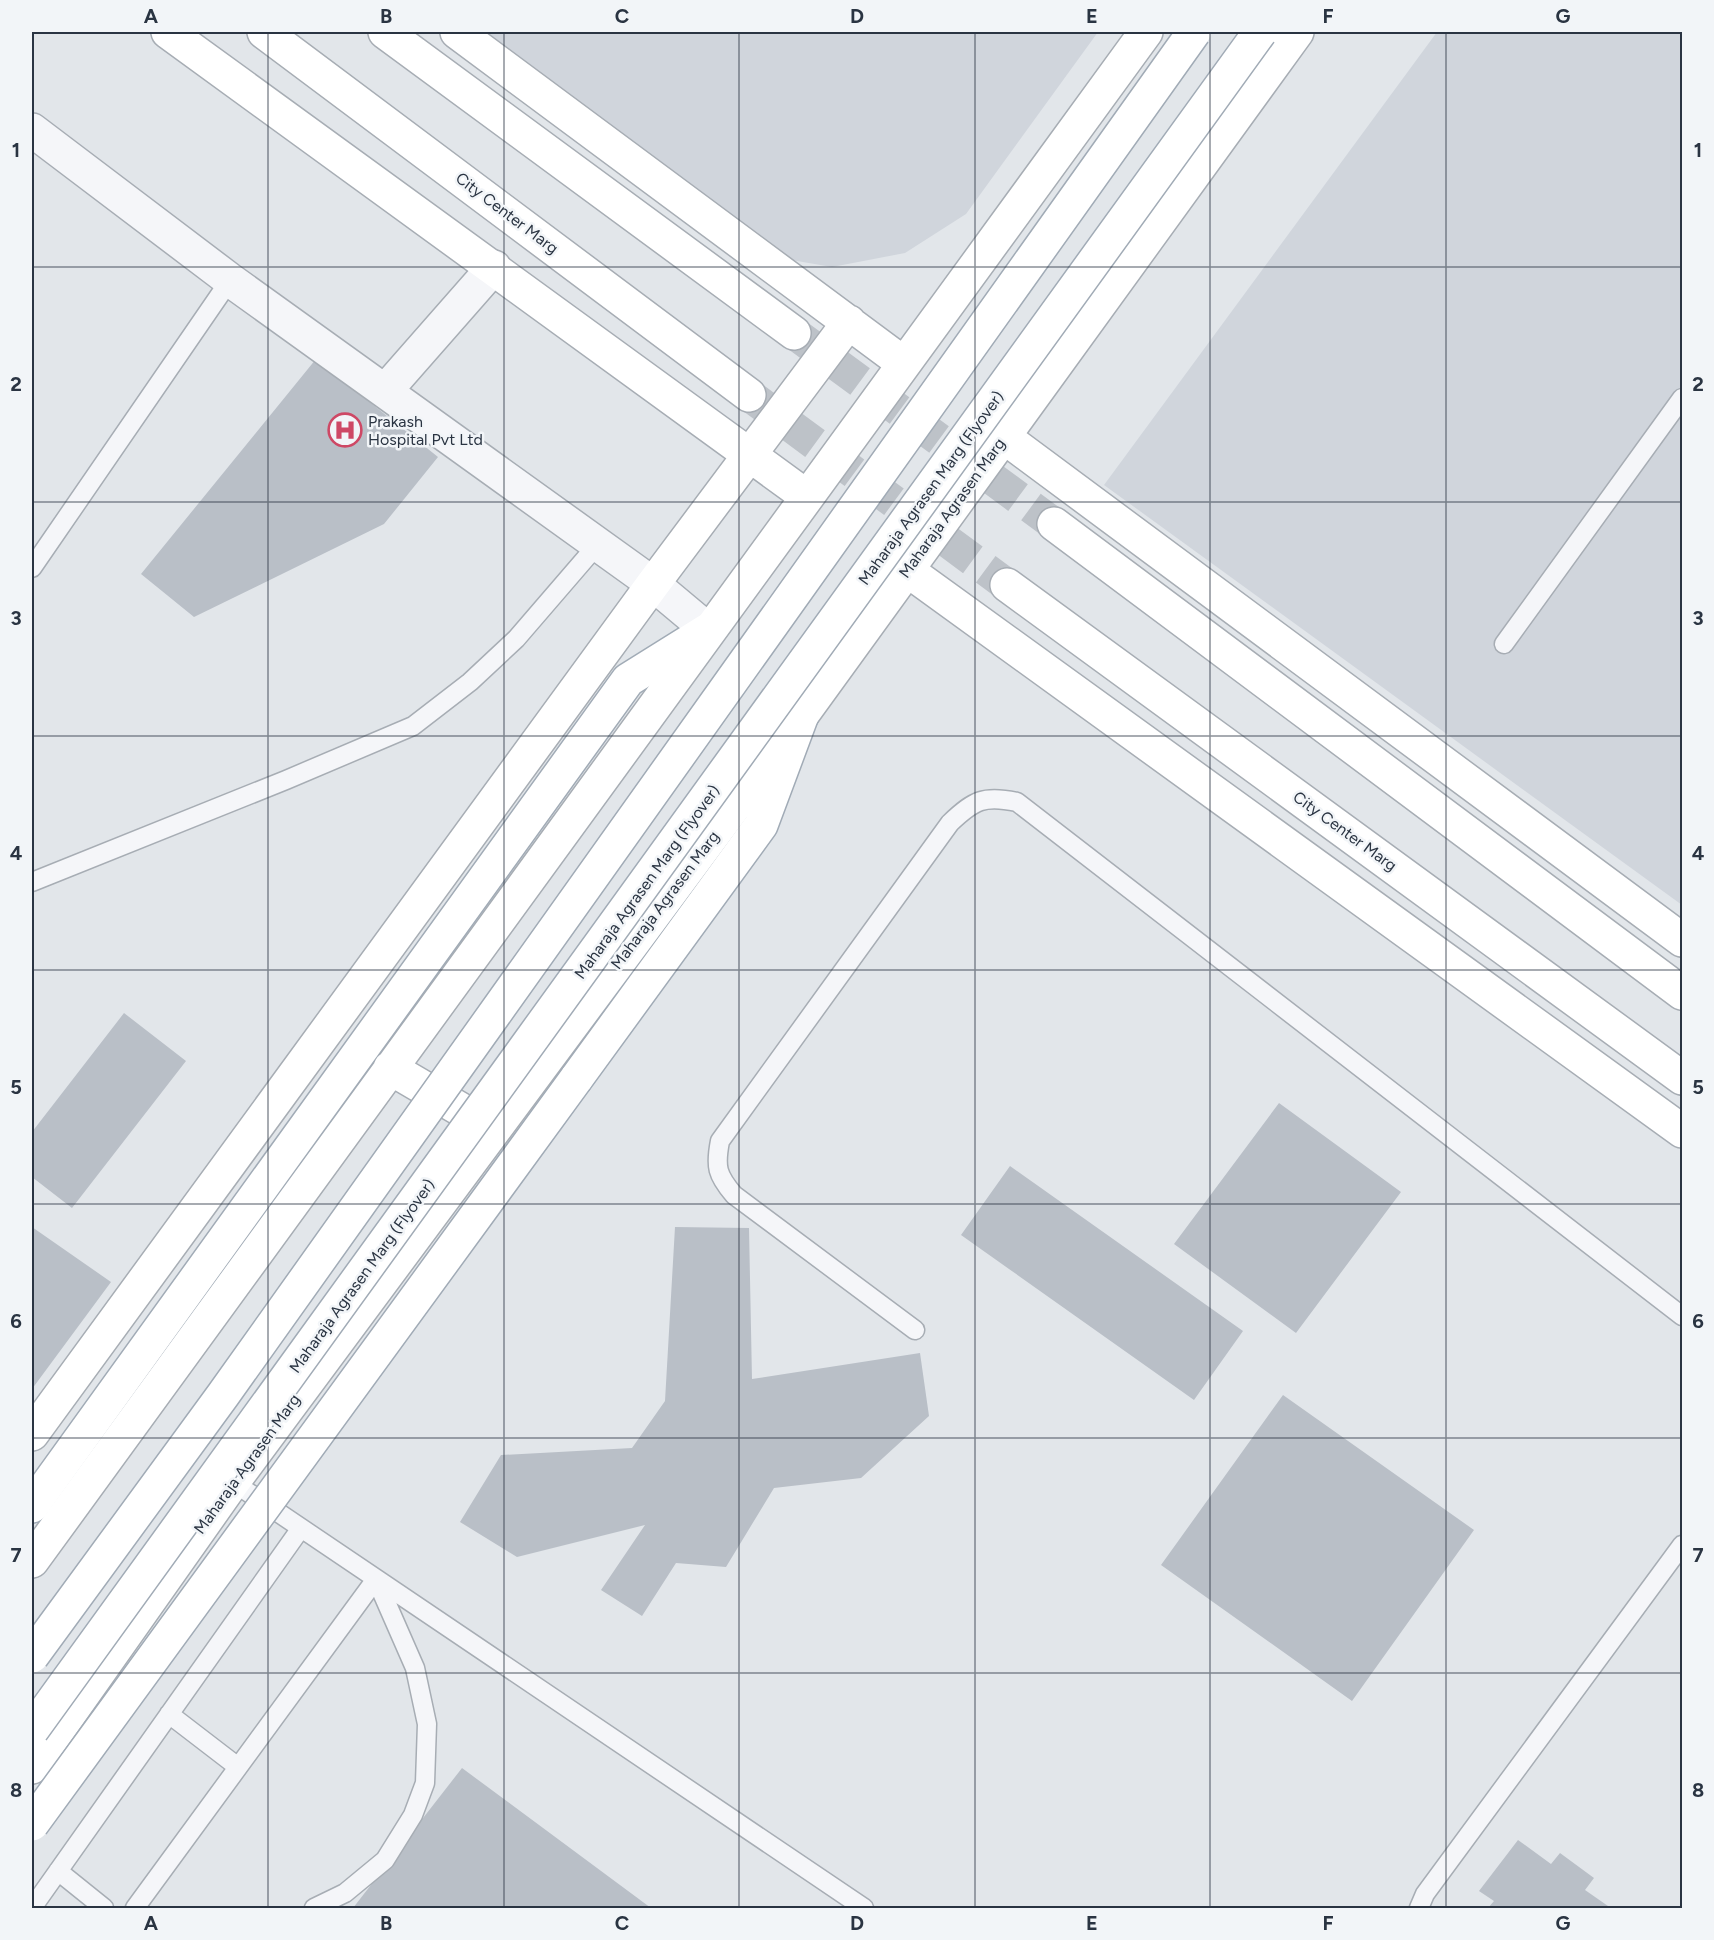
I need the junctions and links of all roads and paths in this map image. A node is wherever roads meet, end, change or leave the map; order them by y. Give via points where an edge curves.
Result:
1 (168, 32) edge
2 (264, 32) edge
3 (386, 32) edge
4 (457, 32) edge
5 (1146, 32) edge
6 (1194, 32) edge
7 (1260, 32) edge
8 (1297, 32) edge
9 (32, 130) edge
10 (494, 267) junction
11 (230, 280) junction
12 (849, 322) junction
13 (794, 333) tunnel mouth
14 (903, 363) junction
15 (386, 390) junction
16 (749, 395) tunnel mouth
17 (1683, 398) edge
18 (1004, 437) junction
19 (749, 455) junction
20 (806, 496) junction
21 (1054, 524) tunnel mouth
22 (597, 545) junction
23 (32, 568) edge
24 (907, 570) junction
25 (653, 584) junction
26 (1007, 585) tunnel mouth
27 (708, 630) junction
28 (1504, 644) dead end
29 (802, 715) junction
30 (32, 882) edge
31 (1683, 940) edge
32 (1683, 993) edge
33 (390, 1068) junction
34 (1683, 1078) edge
35 (494, 1130) junction
36 (1683, 1131) edge
37 (1683, 1316) edge
38 (915, 1330) dead end
39 (32, 1434) edge
40 (232, 1482) junction
41 (32, 1506) edge
42 (301, 1528) junction
43 (1683, 1545) edge
44 (32, 1561) edge
45 (376, 1579) junction
46 (32, 1656) edge
47 (169, 1714) junction
48 (32, 1730) edge
49 (32, 1767) edge
50 (238, 1767) junction
51 (32, 1824) edge
52 (58, 1871) junction
53 (32, 1908) edge
54 (104, 1908) edge
55 (135, 1908) edge
56 (314, 1908) edge
57 (864, 1908) edge
58 (1419, 1908) edge

1 - 10 main road
2 - 16 main road, City Center Marg
3 - 13 main road
4 - 12 main road
5 - 14 main road
6 - 46 main road, bridge via 223,1395
7 - 48 main road, Maharaja Agrasen Marg (Flyover), bridge
8 - 18 main road, Maharaja Agrasen Marg
9 - 11 street
10 - 15 street
10 - 19 main road
11 - 15 street
11 - 23 lane
12 - 14 main road
12 - 19 main road
14 - 20 main road
15 - 22 street
17 - 28 lane
18 - 24 main road, Maharaja Agrasen Marg
18 - 31 main road
19 - 20 main road
19 - 25 main road
20 - 27 main road
21 - 32 main road
22 - 25 street
22 - 30 lane via 516,639 470,682 412,726
24 - 29 main road, Maharaja Agrasen Marg
24 - 36 main road
25 - 27 street
25 - 39 main road
26 - 34 main road, City Center Marg
27 - 33 main road
27 - 41 main road via 628,680
29 - 35 main road, Maharaja Agrasen Marg
29 - 51 main road, bridge via 761,825
33 - 35 main road
33 - 44 main road
35 - 40 main road, Maharaja Agrasen Marg
37 - 38 lane via 1017,802 992,797 968,806 950,823 720,1142 716,1162 721,1179 734,1195
40 - 42 lane
40 - 49 main road, Maharaja Agrasen Marg
42 - 45 lane
42 - 47 lane
43 - 58 lane via 1425,1894
45 - 50 lane
45 - 56 lane via 416,1668 427,1724 425,1783 413,1815 385,1860 345,1893
45 - 57 lane
47 - 50 lane
47 - 52 lane
50 - 55 lane
52 - 53 lane
52 - 54 lane

